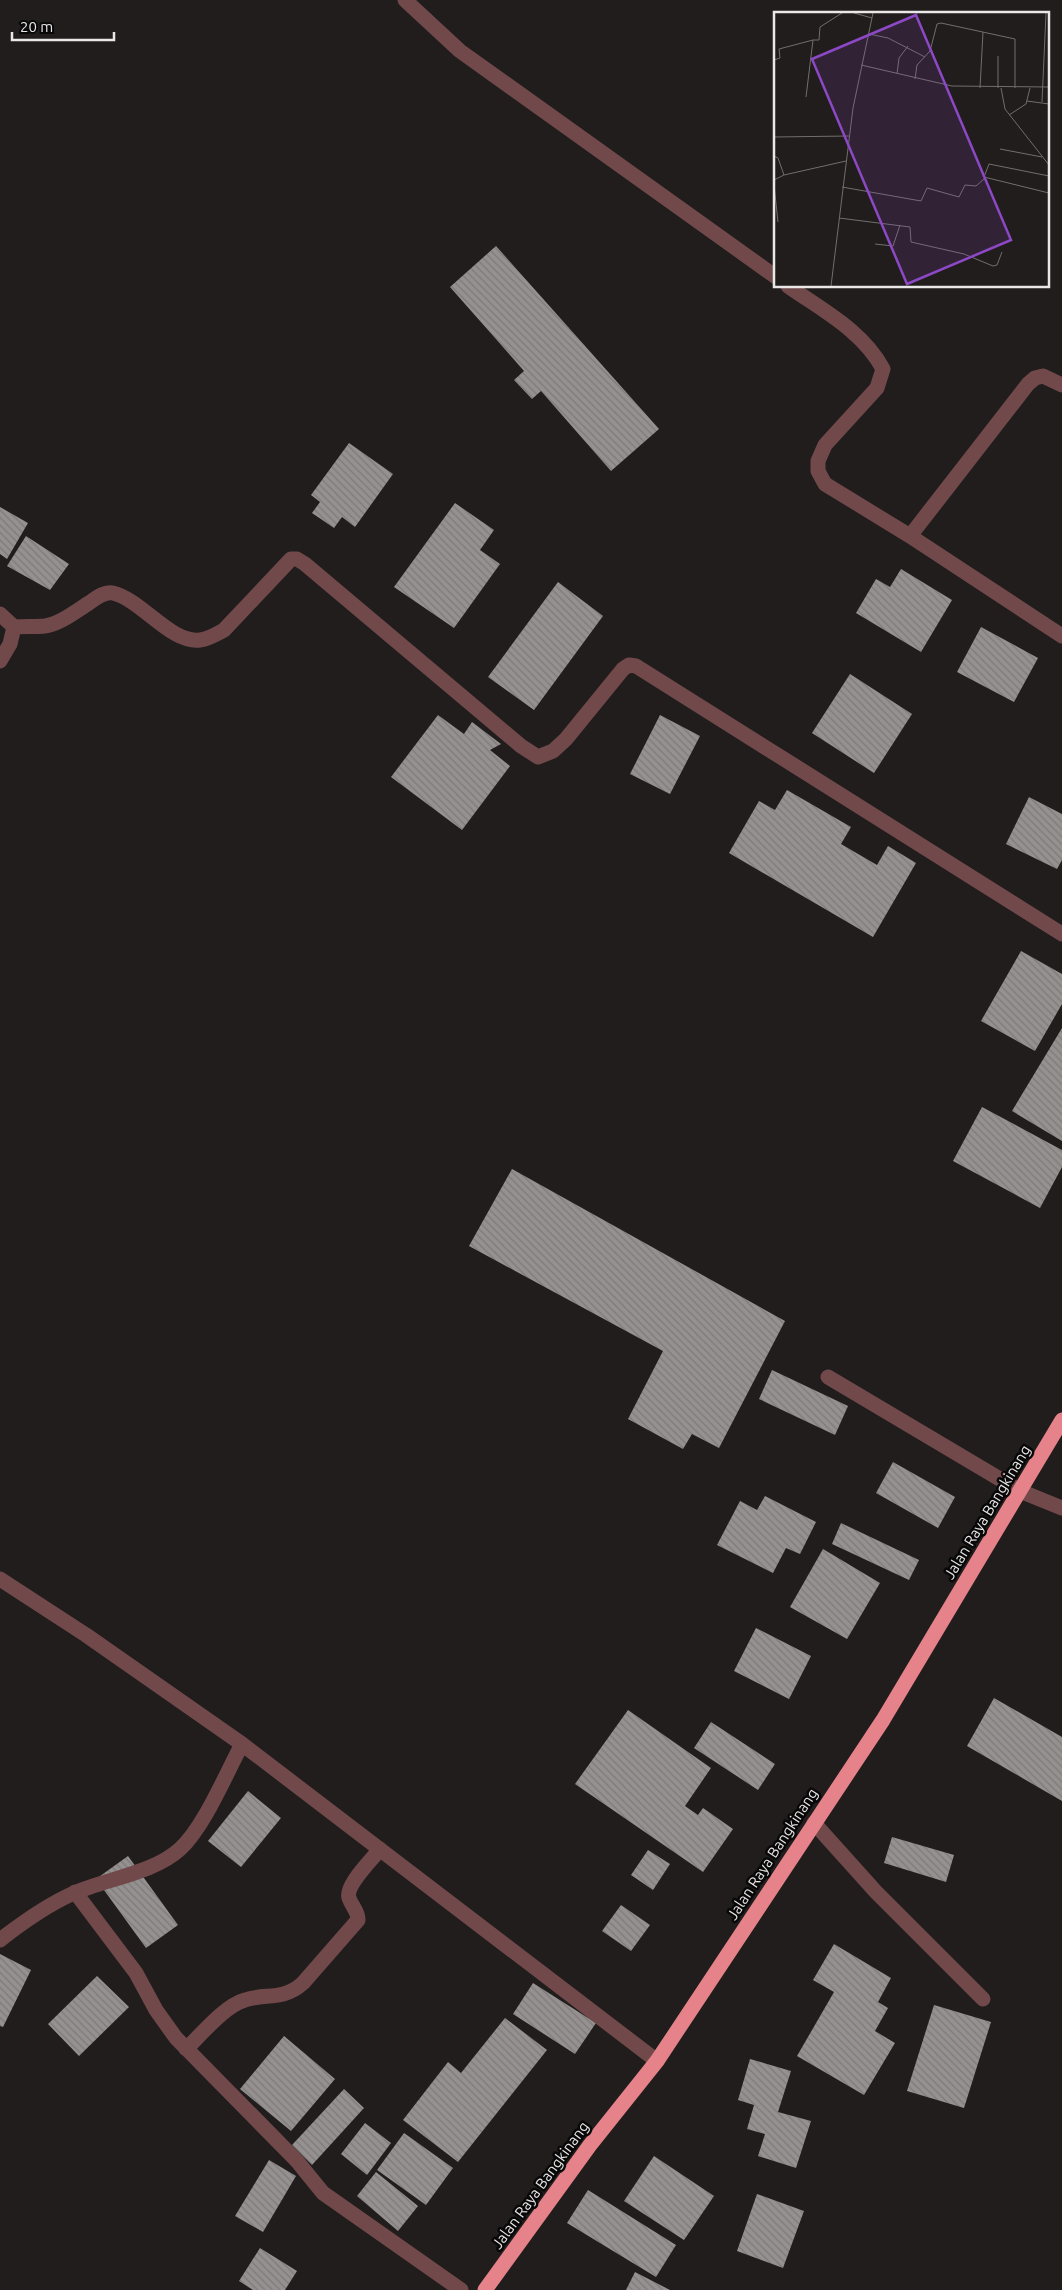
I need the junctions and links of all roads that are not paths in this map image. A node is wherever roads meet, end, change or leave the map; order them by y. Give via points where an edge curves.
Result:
1 (405, 0) edge
2 (774, 276) edge
3 (791, 288) edge
4 (1062, 385) edge
5 (910, 536) junction
6 (0, 614) edge
7 (14, 627) junction
8 (1062, 636) edge
9 (0, 661) edge
10 (1062, 934) edge
11 (828, 1377) dead end
12 (1062, 1420) edge
13 (1020, 1491) junction
14 (1062, 1508) edge
15 (0, 1579) edge
16 (242, 1744) junction
17 (814, 1823) junction
18 (380, 1849) junction
19 (75, 1892) junction
20 (0, 1940) edge
21 (983, 1999) dead end
22 (186, 2049) junction
23 (657, 2061) junction
24 (461, 2290) edge
25 (485, 2290) edge

1 - 2 street via 460,51
3 - 5 street via 860,338 875,354 883,369 877,388 825,445 818,461 818,471 824,484
4 - 5 street via 1043,376 1028,384
5 - 8 street
6 - 7 street
7 - 9 street via 10,644
7 - 10 street via 46,626 111,592 125,597 178,635 188,640 199,640 224,630 291,560 297,559 538,757 554,751 566,739 623,669 629,665 636,666
11 - 13 street
12 - 13 highway, Jalan Raya Bangkinang
13 - 14 street
13 - 17 highway, Jalan Raya Bangkinang via 882,1720
15 - 16 street via 86,1634
16 - 18 street
16 - 19 street via 194,1834 179,1850 159,1864
17 - 21 street via 876,1892
17 - 23 highway, Jalan Raya Bangkinang
18 - 22 street via 349,1888 358,1920 303,1983 283,1995 246,1999 233,2005
18 - 23 street
19 - 20 street via 46,1906
19 - 22 street via 136,1973 156,2010
22 - 24 street via 297,2161 324,2193
23 - 25 highway, Jalan Raya Bangkinang via 590,2145

